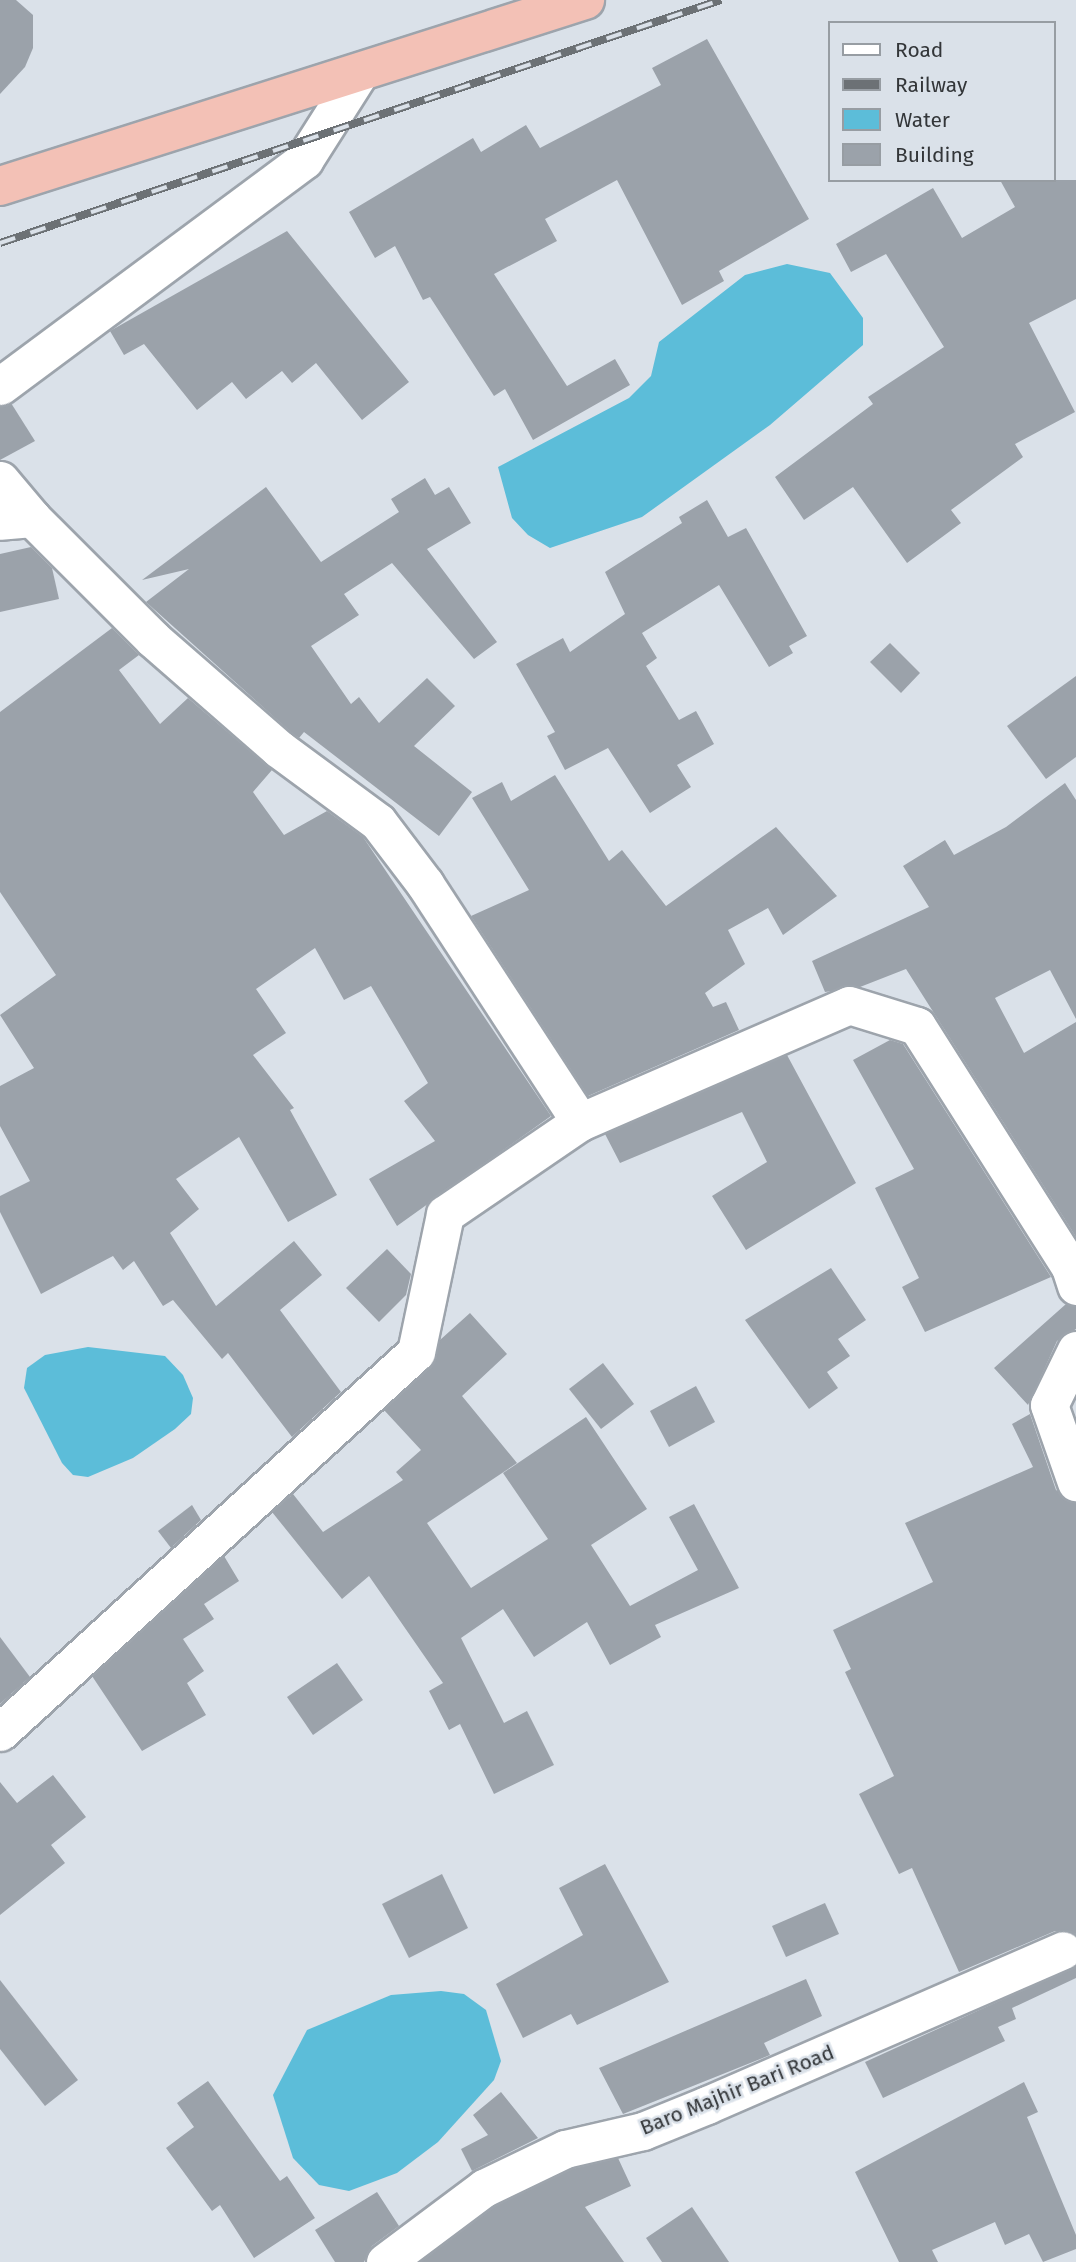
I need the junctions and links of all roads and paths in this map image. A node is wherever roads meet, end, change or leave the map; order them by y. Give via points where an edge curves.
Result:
1 (585, 0) edge
2 (358, 75) junction
3 (0, 186) edge
4 (0, 386) edge
5 (0, 480) edge
6 (16, 520) edge
7 (580, 1122) junction
8 (1076, 1286) edge
9 (1076, 1350) edge
10 (1076, 1482) edge
11 (0, 1732) edge
12 (1063, 1950) dead end
13 (385, 2262) edge

1 - 2 highway
2 - 3 highway
2 - 4 street via 304,160
5 - 6 street
6 - 7 street via 279,749 378,822 425,884
7 - 8 street via 849,1005 917,1026 1070,1267
7 - 11 street via 445,1214 416,1352
9 - 10 street via 1049,1405
12 - 13 street, Baro Majhir Bari Road via 643,2131 565,2149 484,2188

